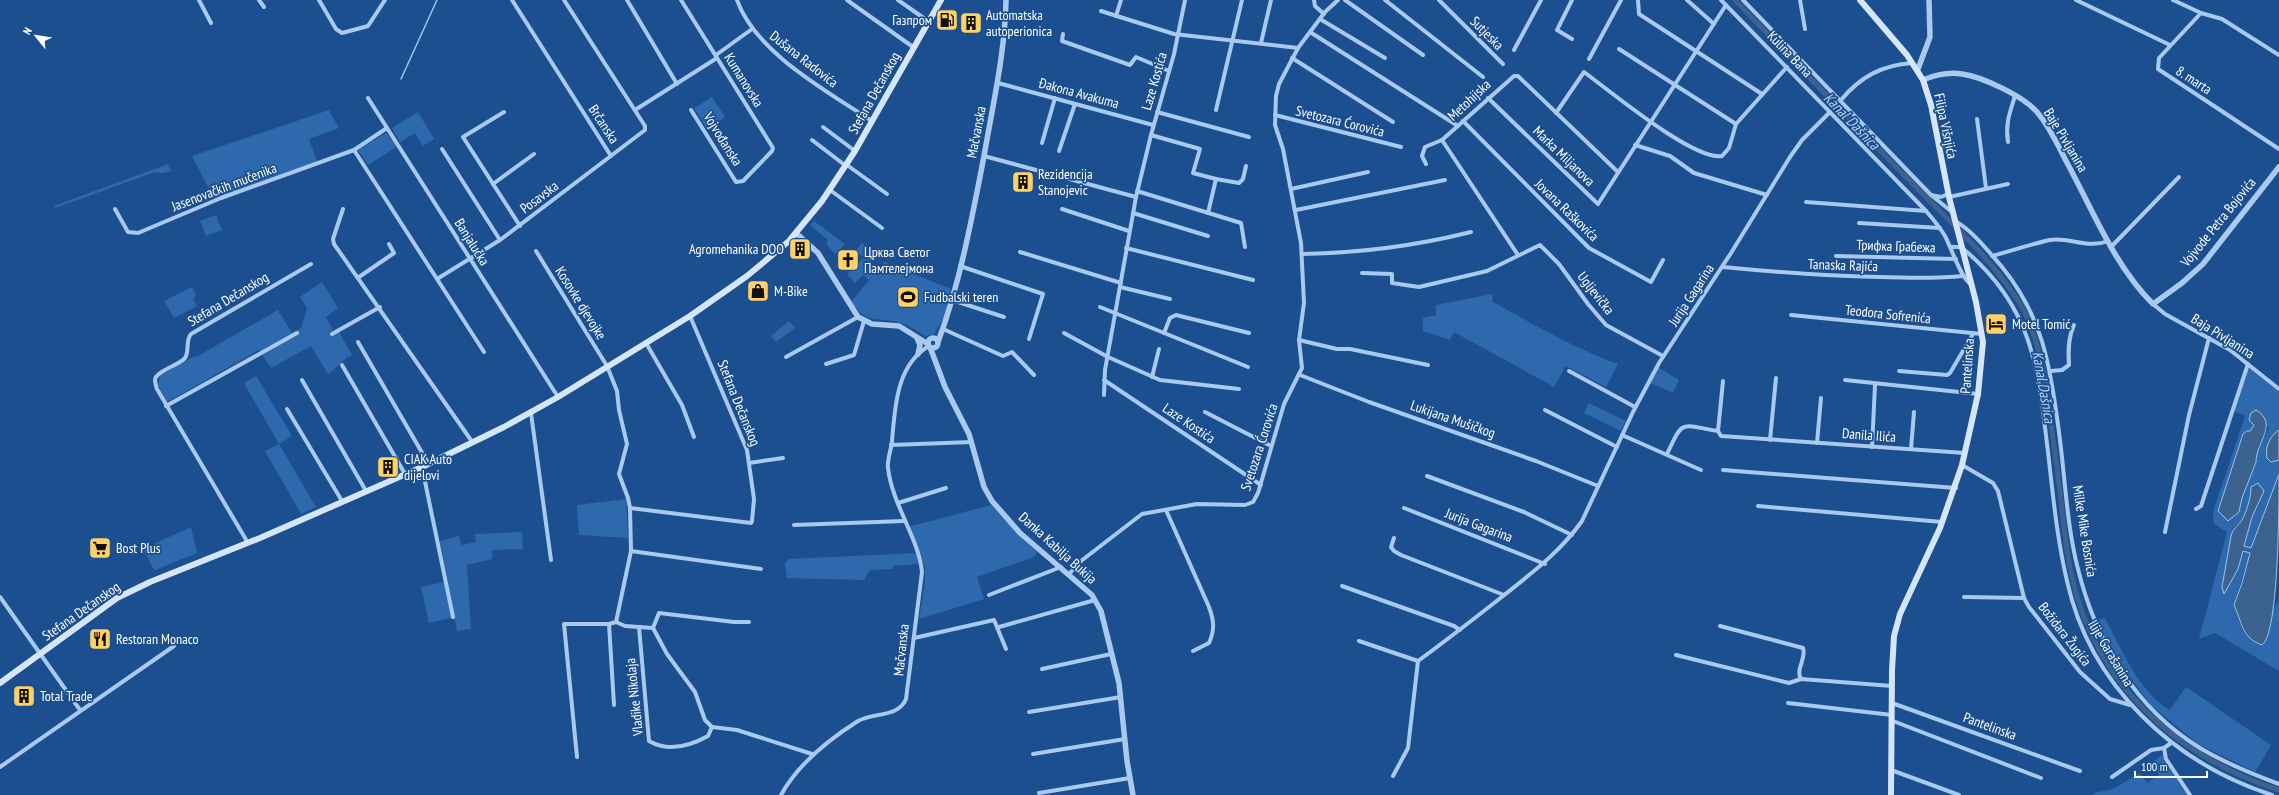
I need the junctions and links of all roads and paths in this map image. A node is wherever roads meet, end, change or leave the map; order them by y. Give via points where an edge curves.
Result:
1 (199, 0) edge
2 (259, 0) edge
3 (319, 0) edge
4 (385, 0) edge
5 (512, 0) edge
6 (564, 0) edge
7 (627, 0) edge
8 (681, 0) edge
9 (737, 0) edge
10 (846, 0) edge
11 (898, 0) edge
12 (941, 0) edge
13 (1006, 0) edge
14 (1121, 0) edge
15 (1185, 0) edge
16 (1242, 0) edge
17 (1271, 0) edge
18 (1314, 0) edge
19 (1338, 0) edge
20 (1345, 0) edge
21 (1385, 0) edge
22 (1439, 0) edge
23 (1541, 0) edge
24 (1572, 0) edge
25 (1621, 0) edge
26 (1638, 0) edge
27 (1687, 0) edge
28 (1721, 0) edge
29 (1751, 0) edge
30 (1800, 0) edge
31 (1860, 0) edge
32 (1929, 0) edge
33 (2076, 0) edge
34 (2173, 0) edge
35 (1745, 2) edge
36 (1726, 6) junction
37 (264, 7) dead end
38 (1100, 11) dead end
39 (2201, 13) junction
40 (1324, 14) junction
41 (1116, 16) junction
42 (1320, 19) junction
43 (928, 21) junction
44 (211, 23) dead end
45 (1714, 24) junction
46 (752, 28) junction
47 (1805, 29) dead end
48 (1310, 32) junction
49 (1178, 33) junction
50 (1063, 34) dead end
51 (1572, 39) dead end
52 (1233, 40) junction
53 (1261, 43) junction
54 (2170, 45) junction
55 (913, 47) junction
56 (1298, 48) junction
57 (1619, 49) dead end
58 (1514, 50) dead end
59 (1696, 52) junction
60 (1423, 55) dead end
61 (2279, 55) edge
62 (716, 57) junction
63 (1292, 58) junction
64 (1385, 58) dead end
65 (1590, 59) dead end
66 (1912, 62) junction
67 (1503, 64) dead end
68 (1787, 67) junction
69 (1918, 69) junction
70 (1169, 71) junction
71 (1511, 76) joint
72 (1483, 77) dead end
73 (1923, 80) junction
74 (998, 83) junction
75 (677, 84) junction
76 (1674, 84) junction
77 (1762, 94) junction
78 (2015, 96) junction
79 (368, 98) dead end
80 (1055, 98) junction
81 (1488, 98) junction
82 (1841, 100) junction
83 (1075, 104) junction
84 (635, 110) junction
85 (691, 110) dead end
86 (1216, 110) dead end
87 (504, 112) dead end
88 (1157, 112) junction
89 (1830, 112) junction
90 (1556, 113) junction
91 (1275, 115) junction
92 (1977, 119) dead end
93 (872, 121) junction
94 (1463, 121) junction
95 (1650, 121) junction
96 (1393, 122) dead end
97 (1736, 124) junction
98 (1153, 125) junction
99 (1458, 126) junction
100 (823, 127) dead end
101 (387, 128) junction
102 (1151, 135) junction
103 (1249, 137) dead end
104 (812, 140) dead end
105 (1442, 140) junction
106 (2008, 142) dead end
107 (1042, 143) dead end
108 (1635, 145) junction
109 (1401, 147) dead end
110 (442, 149) dead end
111 (2279, 149) edge
112 (354, 150) junction
113 (1059, 150) dead end
114 (855, 151) junction
115 (534, 154) dead end
116 (611, 156) junction
117 (984, 156) junction
118 (1426, 164) dead end
119 (846, 165) junction
120 (1246, 166) dead end
121 (2279, 167) edge
122 (754, 170) joint
123 (1368, 172) dead end
124 (1618, 172) junction
125 (2180, 177) dead end
126 (1216, 179) junction
127 (1445, 180) dead end
128 (492, 184) junction
129 (2008, 184) dead end
130 (1986, 188) junction
131 (1292, 189) junction
132 (830, 190) junction
133 (1137, 191) junction
134 (887, 194) dead end
135 (1931, 195) junction
136 (1948, 195) junction
137 (1767, 196) junction
138 (1136, 197) junction
139 (1806, 202) dead end
140 (115, 209) dead end
141 (343, 209) dead end
142 (1062, 209) dead end
143 (1296, 210) junction
144 (1926, 210) junction
145 (1952, 212) junction
146 (1133, 213) junction
147 (1208, 213) junction
148 (1954, 221) junction
149 (1859, 223) dead end
150 (520, 226) junction
151 (882, 228) dead end
152 (1940, 228) junction
153 (1129, 231) junction
154 (1471, 232) dead end
155 (796, 233) junction
156 (1208, 236) dead end
157 (500, 240) junction
158 (2108, 241) junction
159 (389, 244) dead end
160 (1245, 247) dead end
161 (1951, 247) junction
162 (1960, 247) junction
163 (2111, 247) junction
164 (1126, 248) junction
165 (536, 252) dead end
166 (1020, 252) dead end
167 (1302, 254) junction
168 (1518, 255) junction
169 (1836, 256) dead end
170 (1992, 256) junction
171 (470, 259) junction
172 (1956, 259) junction
173 (1663, 260) dead end
174 (311, 264) dead end
175 (960, 266) junction
176 (1723, 267) junction
177 (1362, 273) dead end
178 (1964, 276) junction
179 (359, 277) junction
180 (437, 279) junction
181 (1253, 280) dead end
182 (1972, 284) junction
183 (1120, 285) junction
184 (1170, 299) dead end
185 (952, 300) junction
186 (2154, 304) junction
187 (380, 307) junction
188 (1100, 307) dead end
189 (1115, 314) junction
190 (1791, 315) dead end
191 (690, 316) junction
192 (858, 317) junction
193 (1004, 317) dead end
194 (864, 321) junction
195 (2074, 325) dead end
196 (944, 327) junction
197 (297, 332) dead end
198 (1064, 333) dead end
199 (1164, 333) junction
200 (1249, 333) dead end
201 (332, 334) dead end
202 (1973, 334) junction
203 (1982, 334) junction
204 (915, 336) junction
205 (2209, 338) junction
206 (1029, 339) dead end
207 (1299, 340) junction
208 (358, 342) dead end
209 (646, 343) junction
210 (930, 343) junction
211 (937, 344) junction
212 (1159, 349) dead end
213 (484, 352) dead end
214 (918, 354) junction
215 (1663, 356) junction
216 (786, 357) dead end
217 (1108, 357) junction
218 (937, 363) junction
219 (826, 364) dead end
220 (2248, 364) junction
221 (342, 365) dead end
222 (1428, 365) dead end
223 (607, 366) junction
224 (1248, 367) dead end
225 (1569, 371) dead end
226 (1899, 371) dead end
227 (2051, 371) junction
228 (1034, 375) dead end
229 (1300, 375) junction
230 (1152, 377) junction
231 (1776, 378) dead end
232 (302, 380) dead end
233 (1104, 380) junction
234 (1845, 380) dead end
235 (1723, 381) dead end
236 (1875, 385) junction
237 (1239, 389) dead end
238 (2279, 389) edge
239 (1978, 394) junction
240 (1104, 395) dead end
241 (558, 397) junction
242 (1821, 398) dead end
243 (166, 406) junction
244 (1635, 407) junction
245 (287, 409) dead end
246 (1545, 410) dead end
247 (1206, 412) dead end
248 (1914, 412) dead end
249 (531, 413) junction
250 (1718, 431) junction
251 (1622, 435) junction
252 (694, 437) dead end
253 (1770, 440) junction
254 (972, 442) junction
255 (473, 443) junction
256 (1817, 443) junction
257 (891, 445) junction
258 (1271, 446) junction
259 (1617, 446) junction
260 (1872, 447) junction
261 (1912, 449) junction
262 (1966, 453) junction
263 (1667, 454) junction
264 (784, 458) dead end
265 (428, 463) junction
266 (749, 463) junction
267 (1962, 465) junction
268 (422, 467) junction
269 (1701, 470) dead end
270 (1723, 470) dead end
271 (405, 474) junction
272 (1426, 476) dead end
273 (1261, 485) junction
274 (1598, 486) junction
275 (946, 488) dead end
276 (1956, 488) junction
277 (366, 491) junction
278 (342, 501) junction
279 (898, 504) junction
280 (1758, 506) dead end
281 (630, 508) junction
282 (1404, 508) dead end
283 (2196, 509) dead end
284 (1166, 510) junction
285 (904, 521) junction
286 (1942, 522) junction
287 (794, 525) dead end
288 (2165, 532) dead end
289 (1572, 535) junction
290 (1394, 538) dead end
291 (248, 543) junction
292 (631, 551) junction
293 (551, 560) dead end
294 (1545, 564) junction
295 (1061, 567) junction
296 (761, 569) dead end
297 (1069, 574) junction
298 (1342, 586) dead end
299 (1504, 595) junction
300 (989, 596) dead end
301 (1964, 597) dead end
302 (0, 598) edge
303 (2024, 598) junction
304 (1095, 600) junction
305 (452, 617) dead end
306 (616, 622) junction
307 (749, 622) dead end
308 (609, 624) junction
309 (1720, 626) dead end
310 (639, 627) junction
311 (999, 627) junction
312 (653, 628) junction
313 (1460, 630) junction
314 (914, 638) junction
315 (1359, 641) dead end
316 (174, 646) dead end
317 (1006, 649) dead end
318 (1193, 651) dead end
319 (1111, 654) junction
320 (39, 655) junction
321 (1676, 655) dead end
322 (1418, 661) junction
323 (1042, 669) dead end
324 (1801, 679) junction
325 (0, 683) edge
326 (1892, 686) junction
327 (1121, 697) junction
328 (1788, 703) dead end
329 (1892, 703) junction
330 (614, 705) dead end
331 (2130, 705) junction
332 (80, 710) junction
333 (1029, 712) dead end
334 (1893, 718) junction
335 (712, 727) junction
336 (1125, 739) junction
337 (2171, 743) junction
338 (2164, 748) junction
339 (812, 754) junction
340 (1033, 754) dead end
341 (577, 757) dead end
342 (0, 768) edge
343 (1891, 770) junction
344 (2080, 771) dead end
345 (1393, 776) dead end
346 (2112, 777) dead end
347 (1130, 778) junction
348 (2041, 778) dead end
349 (2279, 784) edge
350 (1039, 793) dead end
351 (781, 795) edge
352 (1133, 795) edge
353 (1891, 795) edge
354 (1959, 795) edge
355 (2190, 795) edge
356 (2272, 795) edge

1 - 44 street
2 - 37 street
3 - 4 street via 336,29 342,33 368,26
5 - 116 street, Brčanska
6 - 84 street, Brčanska
7 - 75 street
8 - 62 street, Kumanovska
9 - 46 street, Dušana Radovića
10 - 55 street, Stefana Dečanskog
11 - 43 street
12 - 43 main road, Stefana Dečanskog
13 - 74 street, Mačvanska
14 - 41 street
15 - 49 street, Laze Kostića
16 - 52 street
17 - 53 street
18 - 40 street via 1315,6
19 - 40 street, Svetozara Ćorovića
20 - 60 street
21 - 72 street
22 - 67 street, Sutjeska
23 - 58 street
24 - 51 street via 1557,30
25 - 65 street
26 - 59 street via 1639,14
27 - 45 street
28 - 36 street, Kulina Bana
29 - 35 street
30 - 47 street
31 - 66 main road, Filipa Višnjića
32 - 69 street via 1930,37
33 - 54 street
34 - 39 street
35 - 82 street
36 - 45 street, Marka Miljanova
36 - 68 street, Kulina Bana
38 - 41 street
39 - 54 street, 8. marta
39 - 61 street via 2222,19
40 - 42 street, Svetozara Ćorovića
41 - 49 street via 1170,33
42 - 48 street, Svetozara Ćorovića
42 - 64 street
43 - 55 main road, Stefana Dečanskog
45 - 59 street, Marka Miljanova
46 - 62 street
46 - 93 street, Dušana Radovića via 764,43 808,80
48 - 56 street, Svetozara Ćorovića
48 - 99 street
49 - 52 street
49 - 70 street, Laze Kostića
50 - 70 street via 1062,41 1130,65 1136,57
52 - 53 street
52 - 86 street
53 - 56 street
54 - 111 street, 8. marta via 2159,58 2158,69
55 - 93 main road, Stefana Dečanskog
56 - 63 street, Svetozara Ćorovića
57 - 76 street
59 - 76 street, Marka Miljanova
59 - 77 street
62 - 75 street
62 - 122 street, Kumanovska via 773,148
63 - 91 street, Svetozara Ćorovića via 1279,84
63 - 96 street, Svetozara Ćorovića
66 - 69 main road, Filipa Višnjića
66 - 82 street via 1889,66 1867,76
68 - 77 street, Marka Miljanova
68 - 89 street, Kulina Bana
69 - 73 main road, Filipa Višnjića
70 - 88 street, Laze Kostića
71 - 81 street, Metohijska
71 - 90 street, Marka Miljanova via 1518,76
73 - 78 street, Baje Pivljanina via 1935,76 1961,74 1982,80
73 - 136 main road, Filipa Višnjića via 1933,114
74 - 80 street, Đakona Avakuma
74 - 117 street, Mačvanska
75 - 84 street
76 - 95 street, Marka Miljanova
76 - 97 street
77 - 97 street, Marka Miljanova
78 - 106 street via 2008,118
78 - 158 street, Baje Pivljanina via 2037,112 2046,125
79 - 101 street, Banjalučka
80 - 83 street, Đakona Avakuma
80 - 107 street
81 - 94 street, Metohijska
81 - 124 street, Marka Miljanova via 1598,204
82 - 135 street
83 - 98 street, Đakona Avakuma
83 - 113 street
84 - 116 street, Brčanska via 645,130
85 - 122 street, Vojvođanska via 736,182 743,181
87 - 128 street, Posavska via 463,137
88 - 98 street, Laze Kostića
88 - 103 street
89 - 137 street, Jurija Gagarina via 1802,140
89 - 144 street, Kulina Bana
90 - 95 street, Marka Miljanova via 1584,72
90 - 124 street, Marka Miljanova
91 - 109 street, Svetozara Ćorovića
91 - 131 street, Svetozara Ćorovića
92 - 130 street, Filipa Višnjića
93 - 114 main road, Stefana Dečanskog
94 - 99 street, Metohijska
94 - 173 street, Jovana Raškovića via 1588,248 1651,282
95 - 97 street, Marka Miljanova via 1700,152 1718,156 1726,153 1729,148
95 - 108 street, Marka Miljanova
98 - 102 street, Laze Kostića
99 - 105 street, Metohijska
100 - 114 street, Stefana Dečanskog
101 - 112 street, Jasenovačkih mučenika
101 - 171 street, Banjalučka
102 - 126 street via 1200,149 1193,173
102 - 133 street, Laze Kostića
104 - 119 street
105 - 118 street, Metohijska via 1424,148 1422,156
105 - 168 street
108 - 124 street, Marka Miljanova
108 - 137 street via 1670,156 1694,173
110 - 157 street
112 - 140 street, Jasenovačkih mučenika via 221,198 138,233 128,232
112 - 180 street
114 - 119 main road, Stefana Dečanskog
115 - 128 street
116 - 150 street, Posavska
117 - 138 street
117 - 175 street, Mačvanska
119 - 132 main road, Stefana Dečanskog
119 - 134 street
120 - 126 street via 1239,184
121 - 186 street, Vojvode Petra Bojovića via 2203,264
123 - 131 street
125 - 163 street
126 - 147 street
127 - 143 street
128 - 150 street, Posavska
129 - 130 street
130 - 136 street
131 - 143 street, Svetozara Ćorovića
132 - 151 street
132 - 155 main road, Stefana Dečanskog
133 - 138 street, Laze Kostića
133 - 147 street
135 - 136 street
135 - 145 street
136 - 145 main road, Filipa Višnjića
137 - 176 street, Jurija Gagarina
138 - 146 street, Laze Kostića
139 - 144 street
141 - 179 street via 333,239 334,244
142 - 153 street
143 - 167 street, Svetozara Ćorovića
144 - 152 street, Kulina Bana
145 - 148 main road, Filipa Višnjića
146 - 153 street, Laze Kostića
146 - 156 street
147 - 160 street via 1241,223
148 - 162 main road, Pantelinska
148 - 170 street, Milke Mike Bosnića
149 - 152 street
150 - 157 street
152 - 161 street, Kulina Bana
153 - 164 street, Laze Kostića
154 - 167 street via 1438,241 1377,250
155 - 191 main road, Stefana Dečanskog via 748,276
155 - 192 street via 818,253
157 - 171 street
158 - 163 street, Baje Pivljanina
158 - 170 street via 2093,245 2065,239 2050,240
159 - 179 street via 394,253
161 - 162 street
161 - 172 street, Kulina Bana
162 - 182 main road, Pantelinska
162 - 331 street, Ilije Garašanina via 1973,257 2005,294 2024,328 2039,383 2058,536 2067,582 2090,645
163 - 186 street, Baje Pivljanina via 2129,276
164 - 181 street
164 - 183 street, Laze Kostića
165 - 223 street, Kosovke djevojke
166 - 183 street
167 - 207 street, Svetozara Ćorovića via 1304,303
168 - 177 street, Ugljevička via 1487,271 1419,287 1392,283 1392,274
168 - 215 street, Ugljevička via 1540,245 1560,264 1606,325
169 - 172 street, Трифка Грабежа
170 - 227 street, Milke Mike Bosnića via 2010,277 2033,315
171 - 180 street
171 - 241 street, Banjalučka
172 - 178 street, Kulina Bana
174 - 243 street, Stefana Dečanskog via 191,334 184,360 158,374 155,380
175 - 185 street, Mačvanska
175 - 206 street via 1043,294
176 - 178 street, Tanaska Rajića via 1868,277
176 - 215 street, Jurija Gagarina
178 - 182 street, Kulina Bana
179 - 187 street
180 - 213 street
182 - 203 main road, Pantelinska
183 - 184 street
183 - 189 street, Laze Kostića
185 - 193 street
185 - 196 street, Mačvanska
186 - 205 street, Baja Pivljanina via 2165,314
187 - 201 street
187 - 255 street
188 - 189 street
189 - 199 street
189 - 217 street, Laze Kostića
190 - 202 street, Teodora Sofrenića
191 - 209 main road, Stefana Dečanskog
191 - 266 street, Stefana Dečanskog via 747,450
192 - 194 street
192 - 216 street
194 - 204 street via 899,326
194 - 219 street via 854,354
195 - 227 street via 2070,334 2069,365 2062,370
196 - 210 street
196 - 211 street, Mačvanska
196 - 228 street via 1004,356 1012,352
197 - 243 street
198 - 217 street, Laze Kostića
199 - 200 street via 1170,318 1176,315
199 - 224 street
202 - 203 street, Teodora Sofrenića
202 - 226 street, Pantelinska via 1947,375
203 - 239 main road, Pantelinska via 1982,365
204 - 210 street
204 - 214 street via 920,345
205 - 220 street, Baja Pivljanina
205 - 288 street via 2188,415
207 - 222 street
207 - 229 street, Svetozara Ćorovića via 1302,360
208 - 265 street
209 - 223 main road, Stefana Dečanskog
209 - 252 street via 682,405
210 - 211 street
210 - 211 street via 936,338
210 - 214 street
210 - 218 street
211 - 218 street
212 - 230 street
214 - 257 street, Mačvanska via 899,386
215 - 244 street, Jurija Gagarina
217 - 230 street, Laze Kostića
217 - 233 street, Laze Kostića
218 - 254 street, Danka Kabilja Bukija via 945,387
220 - 238 street, Baja Pivljanina
220 - 283 street via 2201,506
221 - 271 street
223 - 241 main road, Stefana Dečanskog
223 - 281 street via 617,391 627,444 619,474
225 - 244 street
227 - 349 street, Milke Mike Bosnića via 2077,568 2092,618 2102,640 2138,694 2178,732 2198,747 2226,762
229 - 258 street, Svetozara Ćorovića via 1284,404
229 - 274 street, Lukijana Mušičkog via 1530,458
230 - 237 street, Laze Kostića
231 - 253 street
232 - 277 street
233 - 240 street, Laze Kostića
233 - 273 street, Laze Kostića
234 - 236 street
235 - 250 street
236 - 239 street
236 - 260 street
239 - 262 main road, Pantelinska
241 - 249 main road, Stefana Dečanskog
242 - 256 street
243 - 291 street
244 - 251 street, Jurija Gagarina
245 - 278 street
246 - 259 street
247 - 258 street
248 - 261 street
249 - 255 main road, Stefana Dečanskog
249 - 293 street
250 - 253 street, Danila Ilića via 1721,436
250 - 263 street, Danila Ilića via 1685,425 1679,428
251 - 259 street, Jurija Gagarina
251 - 263 street
253 - 256 street, Danila Ilića
254 - 257 street
254 - 295 street, Danka Kabilja Bukija via 984,487 992,501 1020,533
255 - 265 main road, Stefana Dečanskog
256 - 260 street, Danila Ilića
257 - 279 street, Mačvanska via 888,469
258 - 273 street, Svetozara Ćorovića
259 - 274 street, Jurija Gagarina
260 - 261 street, Danila Ilića
261 - 262 street, Danila Ilića
262 - 267 main road, Pantelinska
263 - 269 street
264 - 266 street
265 - 268 main road, Stefana Dečanskog
266 - 281 street, Stefana Dečanskog via 754,498 751,523
267 - 276 main road, Pantelinska
267 - 303 street, Božidara Žugića via 1987,478 1998,491
268 - 271 main road, Stefana Dečanskog
268 - 305 street
270 - 276 street
271 - 277 main road, Stefana Dečanskog
272 - 289 street, Jurija Gagarina via 1524,512
273 - 284 street, Svetozara Ćorovića via 1256,497 1244,505 1201,503
274 - 289 street, Jurija Gagarina via 1582,521
275 - 279 street
276 - 286 main road, Pantelinska
277 - 278 main road, Stefana Dečanskog
278 - 291 main road, Stefana Dečanskog
279 - 285 street, Mačvanska
280 - 286 street
281 - 292 street
282 - 294 street, Jurija Gagarina
284 - 297 street, Svetozara Ćorovića via 1147,512 1135,518 1081,561
284 - 318 street via 1214,622 1209,643
285 - 287 street
285 - 314 street, Mačvanska via 917,550 922,572
286 - 326 main road, Pantelinska via 1900,614 1893,648
289 - 294 street, Jurija Gagarina
290 - 299 street via 1391,547 1401,555
291 - 320 main road, Stefana Dečanskog via 150,582 118,598
292 - 296 street
292 - 306 street
294 - 299 street, Jurija Gagarina
295 - 297 street, Danka Kabilja Bukija
295 - 300 street
297 - 304 street, Danka Kabilja Bukija
298 - 313 street via 1447,623
299 - 313 street, Jurija Gagarina
301 - 303 street, Božidara Žugića
302 - 320 street
303 - 331 street, Božidara Žugića via 2080,672 2110,699
304 - 311 street, Danka Kabilja Bukija
304 - 319 street, Danka Kabilja Bukija via 1101,611
306 - 308 street
306 - 310 street
307 - 312 street via 659,614
308 - 330 street, Vladike Nikolaja
308 - 341 street via 564,624
309 - 324 street via 1803,648 1805,652 1799,673
310 - 312 street
310 - 335 street, Vladike Nikolaja via 649,741 669,748 678,747 708,736
311 - 314 street via 991,620
311 - 317 street
312 - 335 street via 667,654 695,692 705,720
313 - 322 street, Jurija Gagarina
314 - 339 street, Mačvanska via 909,688 901,708 866,717
315 - 322 street
316 - 332 street
319 - 323 street
319 - 327 street, Danka Kabilja Bukija
320 - 325 main road, Stefana Dečanskog
320 - 332 street
321 - 324 street via 1789,684
322 - 345 street via 1408,748
324 - 326 street
326 - 329 main road, Pantelinska
327 - 333 street
327 - 336 street, Danka Kabilja Bukija
328 - 334 street
329 - 334 main road, Pantelinska
329 - 344 street, Pantelinska
331 - 337 street, Ilije Garašanina
332 - 342 street
334 - 343 main road, Pantelinska
334 - 348 street
335 - 339 street via 742,732
336 - 340 street
336 - 347 street, Danka Kabilja Bukija
337 - 338 street
337 - 356 street, Ilije Garašanina via 2210,770
338 - 346 street via 2151,750
338 - 355 street via 2166,759
339 - 351 street, Mačvanska via 789,781
343 - 353 main road, Pantelinska
343 - 354 street
347 - 350 street
347 - 352 street, Danka Kabilja Bukija

